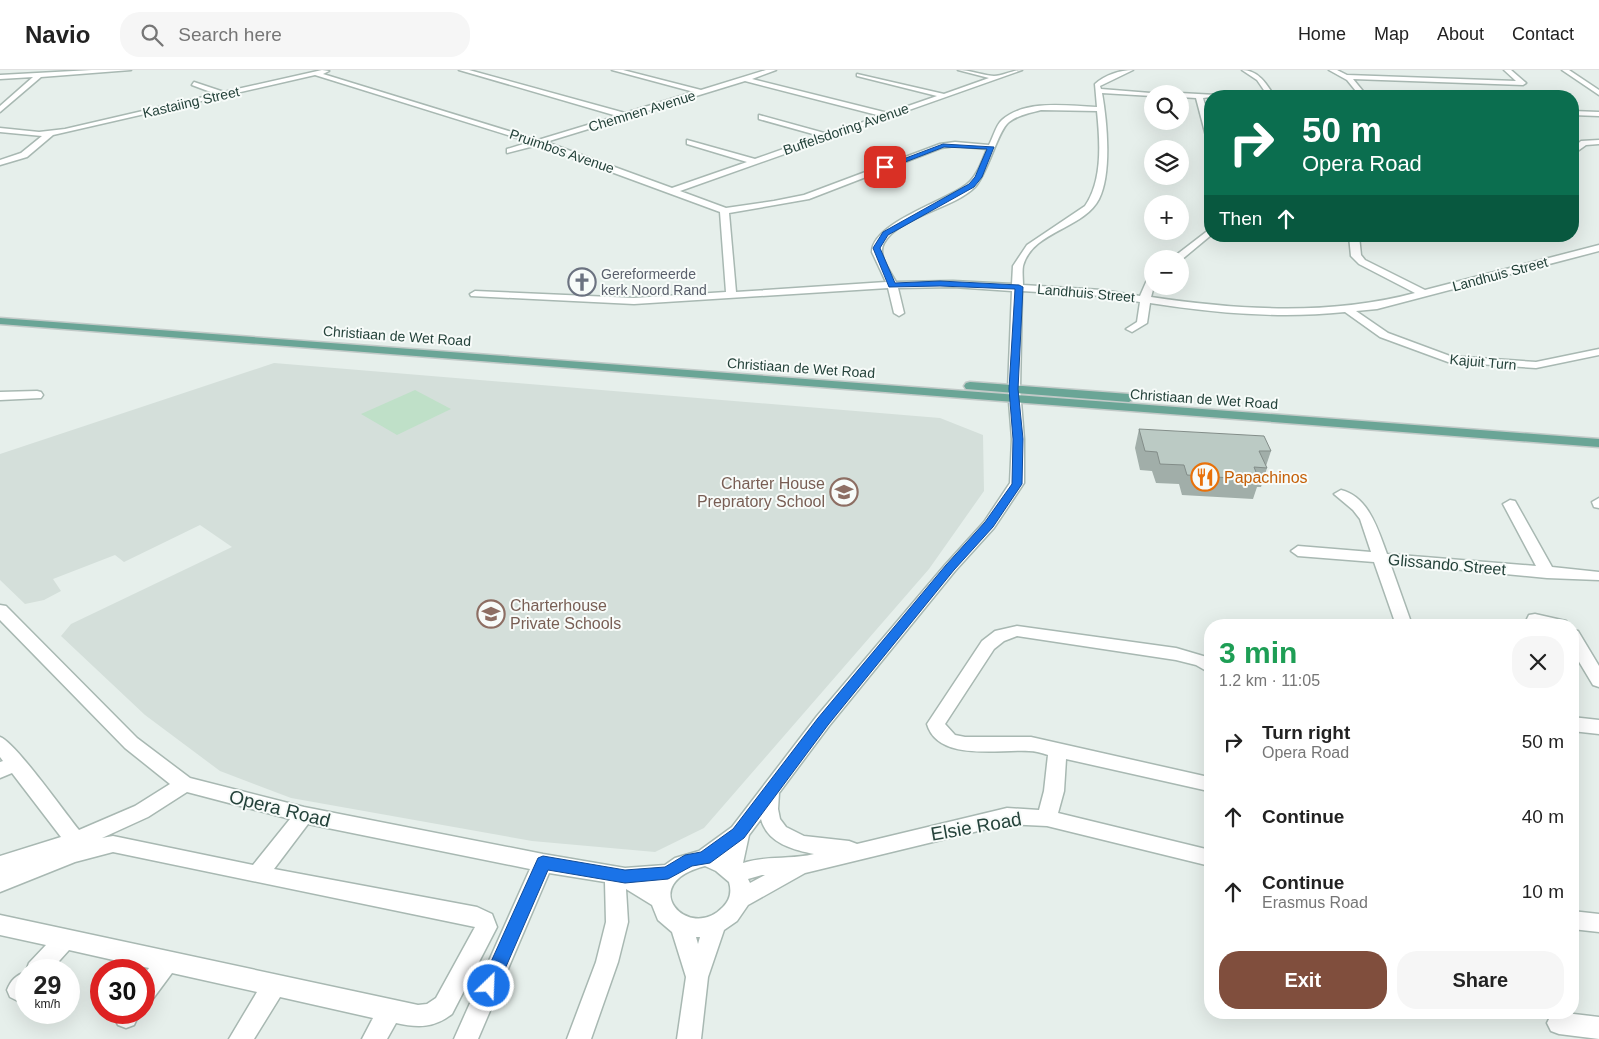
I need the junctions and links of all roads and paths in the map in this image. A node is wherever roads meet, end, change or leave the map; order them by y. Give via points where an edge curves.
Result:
1 (128, 70) edge
2 (332, 70) edge
3 (462, 70) edge
4 (615, 70) edge
5 (773, 70) edge
6 (961, 70) edge
7 (1019, 70) edge
8 (1130, 70) edge
9 (1245, 70) edge
10 (1332, 70) edge
11 (1508, 70) edge
12 (1565, 70) edge
13 (318, 74) junction
14 (39, 75) junction
15 (858, 75) dead end
16 (1347, 77) junction
17 (0, 78) edge
18 (746, 78) junction
19 (996, 78) junction
20 (194, 84) dead end
21 (1266, 90) edge
22 (1359, 90) edge
23 (1099, 91) junction
24 (703, 92) junction
25 (1144, 93) edge
26 (1599, 93) edge
27 (225, 94) junction
28 (1189, 95) edge
29 (945, 96) junction
30 (1199, 96) junction
31 (1204, 96) edge
32 (1101, 109) junction
33 (0, 110) edge
34 (1579, 113) edge
35 (1204, 114) edge
36 (1599, 114) edge
37 (887, 115) junction
38 (627, 116) junction
39 (762, 118) dead end
40 (0, 130) edge
41 (50, 134) junction
42 (826, 136) junction
43 (690, 142) dead end
44 (1599, 142) edge
45 (540, 143) junction
46 (991, 147) junction
47 (1579, 147) edge
48 (510, 151) dead end
49 (754, 161) junction
50 (0, 162) edge
51 (673, 190) junction
52 (724, 211) junction
53 (1204, 237) edge
54 (1354, 242) edge
55 (1599, 248) edge
56 (1187, 250) edge
57 (892, 285) junction
58 (1019, 287) junction
59 (475, 294) dead end
60 (731, 294) junction
61 (1425, 294) junction
62 (1147, 295) edge
63 (1146, 298) junction
64 (1348, 311) junction
65 (899, 313) dead end
66 (0, 315) edge
67 (0, 321) edge
68 (1132, 329) dead end
69 (1599, 352) edge
70 (37, 395) dead end
71 (1014, 395) junction
72 (0, 396) edge
73 (1599, 433) edge
74 (1599, 443) edge
75 (1341, 494) dead end
76 (1510, 504) dead end
77 (1298, 551) dead end
78 (1382, 558) junction
79 (1547, 573) junction
80 (1596, 576) dead end
81 (0, 610) edge
82 (1402, 619) edge
83 (1579, 647) edge
84 (1204, 662) edge
85 (1599, 681) edge
86 (1579, 725) edge
87 (1599, 727) edge
88 (0, 744) edge
89 (1058, 750) junction
90 (8, 767) edge
91 (1204, 783) edge
92 (184, 784) junction
93 (771, 787) junction
94 (304, 815) junction
95 (1047, 818) junction
96 (739, 833) junction
97 (75, 840) junction
98 (863, 849) junction
99 (1204, 857) edge
100 (705, 858) junction
101 (543, 863) junction
102 (0, 865) edge
103 (800, 866) junction
104 (734, 872) junction
105 (668, 873) junction
106 (258, 875) junction
107 (620, 876) junction
108 (0, 883) edge
109 (739, 899) junction
110 (659, 900) junction
111 (1579, 921) edge
112 (1599, 923) edge
113 (0, 925) edge
114 (715, 925) junction
115 (682, 926) junction
116 (65, 939) junction
117 (47, 959) edge
118 (167, 962) junction
119 (696, 976) junction
120 (155, 978) edge
121 (274, 986) junction
122 (390, 1012) junction
123 (1560, 1023) dead end
124 (1599, 1028) edge
125 (241, 1039) edge
126 (374, 1039) edge
127 (466, 1039) edge
128 (579, 1039) edge
129 (689, 1039) edge

1 - 14 street
2 - 13 street, Kastaiing Street
3 - 38 street
4 - 24 street
5 - 18 street, Chemnen Avenue
6 - 19 street
7 - 19 street, Buffelsdoring Avenue
8 - 23 street via 1099,83
9 - 21 street via 1259,79
10 - 16 street
11 - 16 street via 1523,83
12 - 26 street
13 - 27 street, Kastaiing Street
13 - 45 street, Pruimbos Avenue
14 - 17 street
14 - 33 street
15 - 29 street
16 - 22 street
18 - 24 street, Chemnen Avenue
18 - 37 street
19 - 29 street, Buffelsdoring Avenue
20 - 27 street
23 - 25 street
23 - 32 street
24 - 38 street, Chemnen Avenue
27 - 41 street, Kastaiing Street
28 - 30 street
29 - 37 street, Buffelsdoring Avenue
30 - 31 street
30 - 35 street
32 - 46 street via 1054,107 1027,111 1001,124
32 - 58 street via 1098,195 1087,209 1038,240 1026,252 1018,266
34 - 36 street
37 - 42 street, Buffelsdoring Avenue
38 - 45 street, Chemnen Avenue
39 - 42 street
40 - 41 street
41 - 50 street via 24,156
42 - 49 street, Buffelsdoring Avenue
43 - 49 street
44 - 47 street via 1584,143
45 - 48 street, Chemnen Avenue
45 - 51 street, Pruimbos Avenue
46 - 52 street via 940,146 806,197
46 - 57 street via 971,186 881,238 877,253
49 - 51 street, Buffelsdoring Avenue
51 - 52 street, Pruimbos Avenue
52 - 60 street
53 - 56 street
54 - 61 street via 1354,250 1362,262
55 - 61 street, Landhuis Street
57 - 58 street, Landhuis Street
57 - 60 street, Landhuis Street
57 - 65 street
58 - 63 street, Landhuis Street
58 - 71 street
59 - 60 street, Landhuis Street via 626,302
61 - 64 street, Landhuis Street
62 - 63 street
63 - 64 street, Landhuis Street via 1268,313
63 - 68 street via 1142,323
64 - 69 street, Kajuit Turn via 1384,335 1448,359 1536,365
66 - 71 main road, Christiaan de Wet Road
67 - 71 main road, Christiaan de Wet Road
70 - 72 street
71 - 73 main road, Christiaan de Wet Road
71 - 74 main road, Christiaan de Wet Road
71 - 93 street via 1018,439 1017,484 989,525 937,583
75 - 78 street via 1363,512
76 - 79 street
77 - 78 street, Glissando Street
78 - 79 street, Glissando Street
78 - 82 street
79 - 80 street, Glissando Street
81 - 92 street, Opera Road via 131,743
83 - 85 street
84 - 89 street via 1176,654 1017,631 996,637 936,724 938,731 949,740 965,744 1008,742
86 - 87 street
88 - 90 street
89 - 91 street
89 - 95 street via 1054,791
90 - 97 street
92 - 94 street, Opera Road
92 - 97 street via 146,810
93 - 96 street
93 - 98 street via 766,806 768,816 782,835 810,846
94 - 101 street, Opera Road
94 - 106 street
95 - 98 street, Elsie Road via 1007,816
95 - 99 street, Elsie Road
96 - 100 street
96 - 104 street
97 - 102 street
98 - 103 street, Elsie Road
100 - 104 street via 718,861
100 - 105 street via 691,859
101 - 107 street, Opera Road
101 - 127 street
103 - 104 street, Elsie Road via 762,866
103 - 109 street, Elsie Road
104 - 109 street via 740,885
105 - 107 street, Opera Road
105 - 110 street via 662,883
106 - 108 street via 113,844 72,854
106 - 122 street via 476,916 484,921 486,927 444,1006 427,1017
107 - 110 street, Opera Road
107 - 128 street via 617,922 607,962
109 - 114 street via 728,917
110 - 115 street via 668,917
111 - 112 street
113 - 116 street
114 - 115 street via 704,928
114 - 119 street
115 - 119 street
116 - 117 street
116 - 118 street
118 - 120 street
118 - 121 street
119 - 129 street
121 - 122 street
121 - 125 street
122 - 126 street
123 - 124 street

